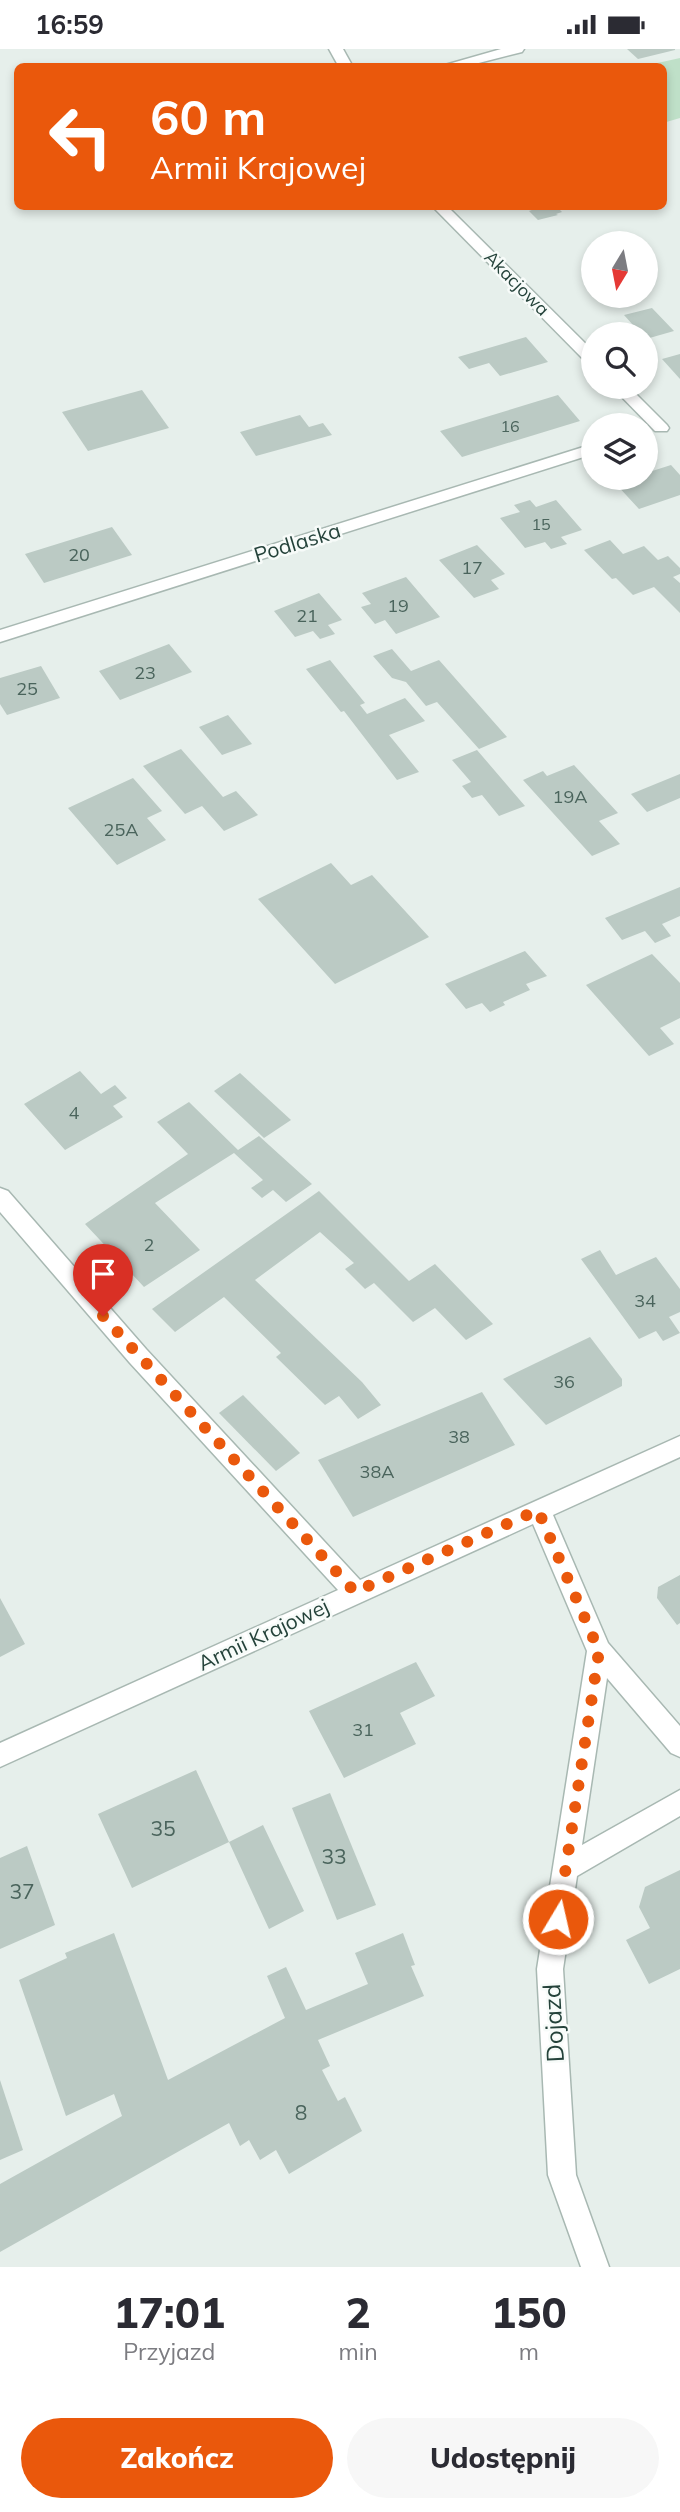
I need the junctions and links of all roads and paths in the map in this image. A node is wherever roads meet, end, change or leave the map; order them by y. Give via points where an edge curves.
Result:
1 (517, 49) edge
2 (461, 63) edge
3 (443, 210) edge
4 (581, 348) edge
5 (629, 399) edge
6 (640, 413) edge
7 (680, 423) edge
8 (658, 429) edge
9 (581, 453) edge
10 (0, 636) edge
11 (0, 1197) edge
12 (680, 1446) edge
13 (538, 1510) junction
14 (355, 1592) junction
15 (599, 1651) junction
16 (680, 1745) edge
17 (0, 1755) edge
18 (680, 1802) edge
19 (565, 1869) junction
20 (595, 2267) edge

1 - 2 street
3 - 4 street, Akacjowa
5 - 6 street
7 - 8 street
9 - 10 street, Podlaska
11 - 14 street via 138,1356
12 - 13 street, Armii Krajowej
13 - 14 street, Armii Krajowej
13 - 15 street
14 - 17 street, Armii Krajowej
15 - 16 street
15 - 19 street, Dojazd
18 - 19 street
19 - 20 street, Dojazd via 550,1969 562,2175

